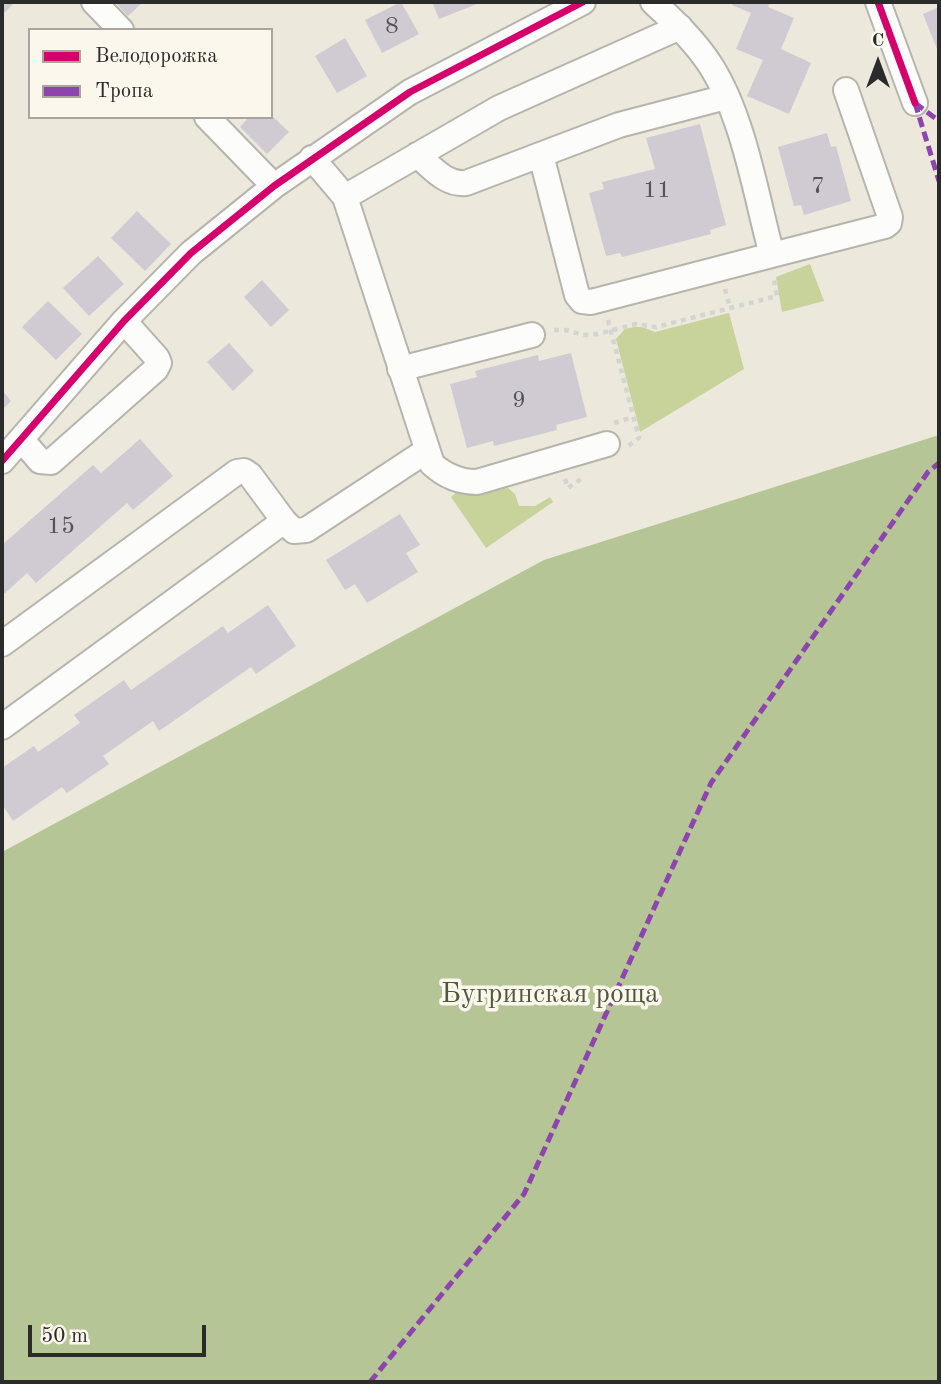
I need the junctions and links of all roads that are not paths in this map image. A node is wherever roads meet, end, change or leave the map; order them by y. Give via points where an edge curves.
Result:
1 (94, 2) edge
2 (583, 2) edge
3 (653, 2) edge
4 (878, 2) edge
5 (680, 27) junction
6 (119, 28) edge
7 (846, 90) dead end
8 (726, 97) junction
9 (915, 103) dead end
10 (208, 119) edge
11 (417, 155) junction
12 (541, 155) junction
13 (312, 158) junction
14 (274, 186) junction
15 (345, 197) junction
16 (771, 256) junction
17 (124, 321) junction
18 (532, 335) road end
19 (400, 369) junction
20 (21, 439) junction
21 (613, 449) road end
22 (426, 451) junction
23 (2, 461) edge
24 (284, 521) junction
25 (2, 644) edge
26 (2, 727) edge

1 - 6 street
2 - 13 street via 410,92
3 - 5 street
4 - 9 street
5 - 8 street via 711,66
5 - 11 street via 499,108
7 - 16 street via 890,222
8 - 12 street via 619,125
8 - 16 street via 736,118
10 - 14 street
11 - 12 street via 457,184
11 - 15 street
12 - 16 street via 582,301
13 - 14 street
13 - 15 street
14 - 17 street via 191,253
15 - 19 street
17 - 20 street
17 - 20 street via 157,358 156,369 51,462 40,461
18 - 19 street
19 - 22 street
20 - 23 street
21 - 22 street via 559,458 477,482 464,482 438,469
22 - 24 street via 306,530 294,531
24 - 25 street via 250,475 237,472
24 - 26 street

